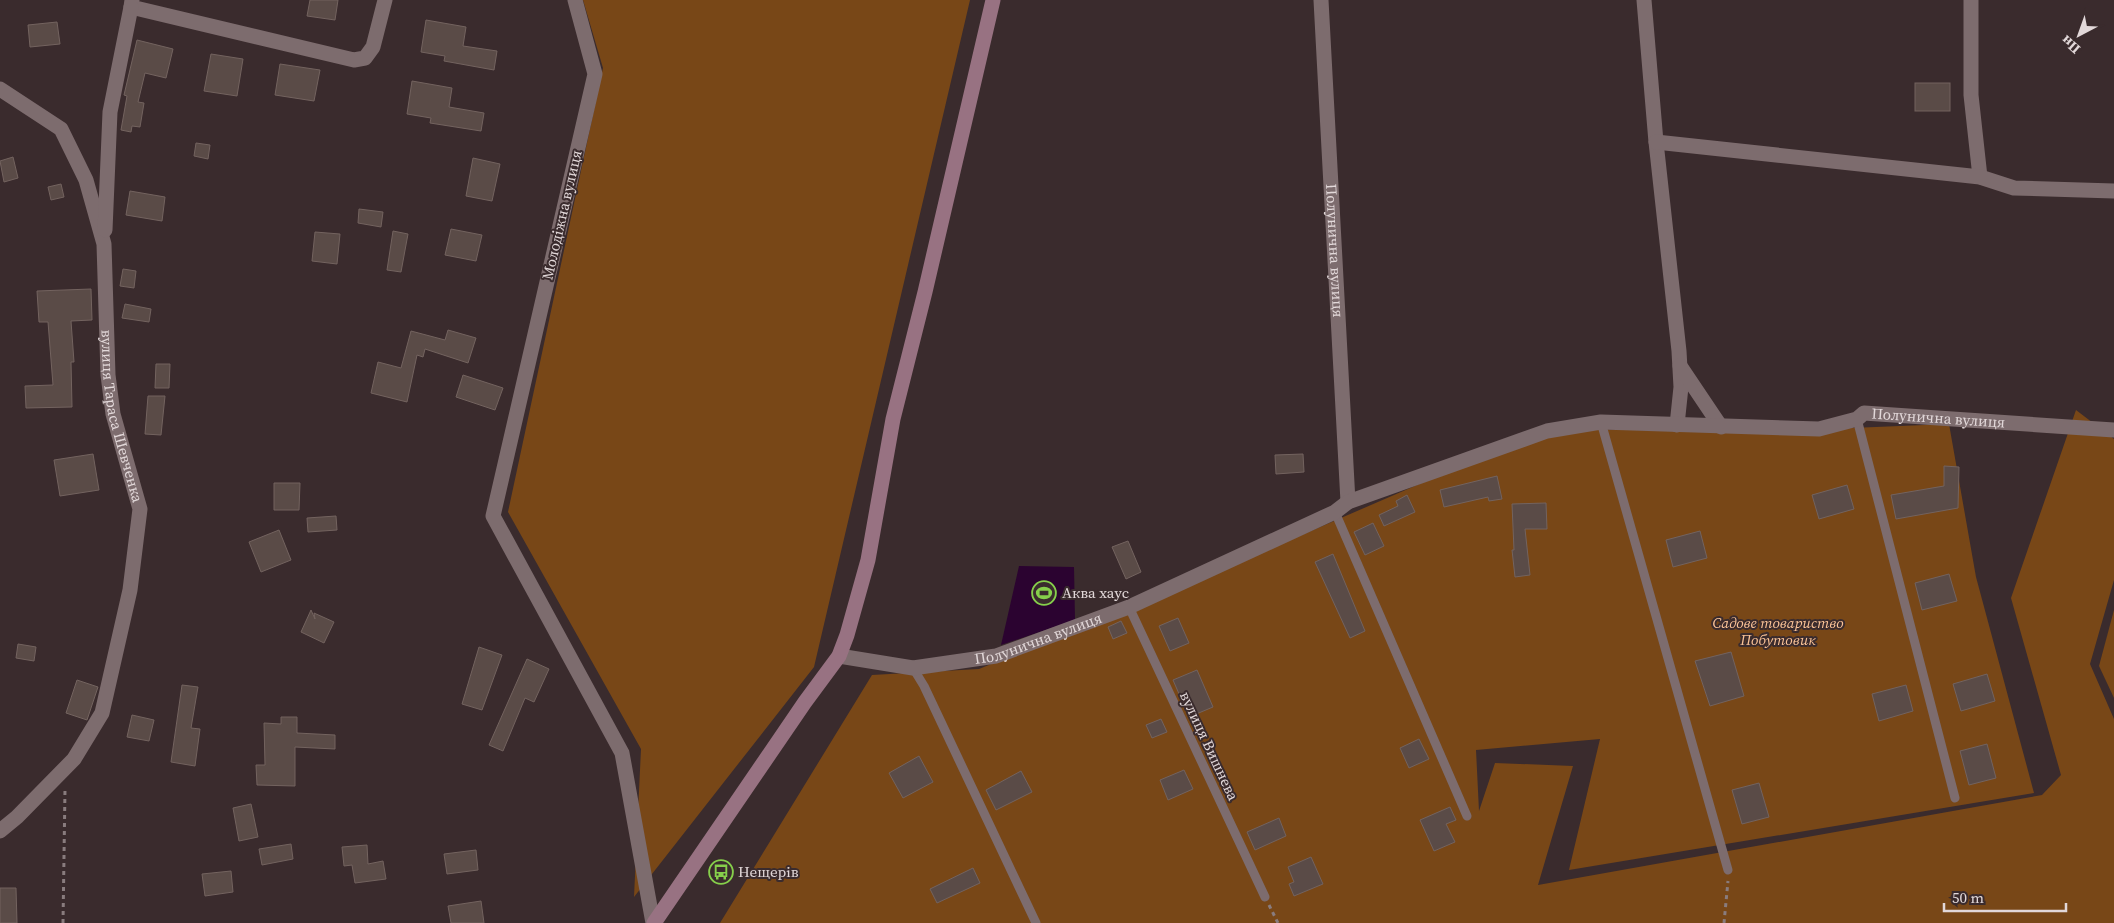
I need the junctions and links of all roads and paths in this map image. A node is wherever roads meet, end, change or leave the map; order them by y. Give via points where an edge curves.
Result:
1 (385, 0) edge
2 (575, 0) edge
3 (993, 0) edge
4 (1321, 0) edge
5 (1644, 0) edge
6 (1971, 0) edge
7 (131, 3) edge
8 (0, 89) edge
9 (1656, 142) junction
10 (1980, 176) junction
11 (2114, 191) edge
12 (104, 244) junction
13 (1680, 365) junction
14 (1857, 419) junction
15 (1601, 422) junction
16 (1678, 425) junction
17 (1721, 427) junction
18 (2114, 430) edge
19 (1348, 502) junction
20 (1335, 512) junction
21 (1128, 607) junction
22 (839, 656) junction
23 (913, 668) junction
24 (65, 769) junction
25 (1955, 798) dead end
26 (1467, 816) dead end
27 (0, 831) edge
28 (1728, 870) joint
29 (1265, 897) joint
30 (63, 923) edge
31 (654, 923) edge
32 (1036, 923) edge
33 (1278, 923) edge
34 (1724, 923) edge

1 - 7 street via 373,47 365,58 354,60
2 - 31 street, Молодіжна вулиця via 595,74 492,516 622,753
3 - 22 main road via 893,419 868,560
4 - 19 street, Полунична вулиця
5 - 9 street
6 - 10 street via 1971,95
7 - 12 street via 110,112
8 - 12 street, вулиця Тараса Шевченка via 61,129 86,180
9 - 10 street
9 - 13 street
10 - 11 street via 2014,188
12 - 24 street, вулиця Тараса Шевченка via 108,375 113,414 140,509 130,590 102,713
13 - 16 street
13 - 17 street
14 - 17 street, Полунична вулиця via 1819,429
14 - 18 street, Полунична вулиця via 1864,413
14 - 25 lane
15 - 16 street, Полунична вулиця
15 - 19 street, Полунична вулиця via 1547,431
15 - 28 lane
16 - 17 street, Полунична вулиця
19 - 20 street, Полунична вулиця
20 - 21 street, Полунична вулиця
20 - 26 lane
21 - 23 street, Полунична вулиця via 996,656
21 - 29 lane, вулиця Вишнева
22 - 23 street, Полунична вулиця
22 - 31 main road
23 - 32 lane
24 - 27 street, вулиця Тараса Шевченка
24 - 30 path
28 - 34 path
29 - 33 path

